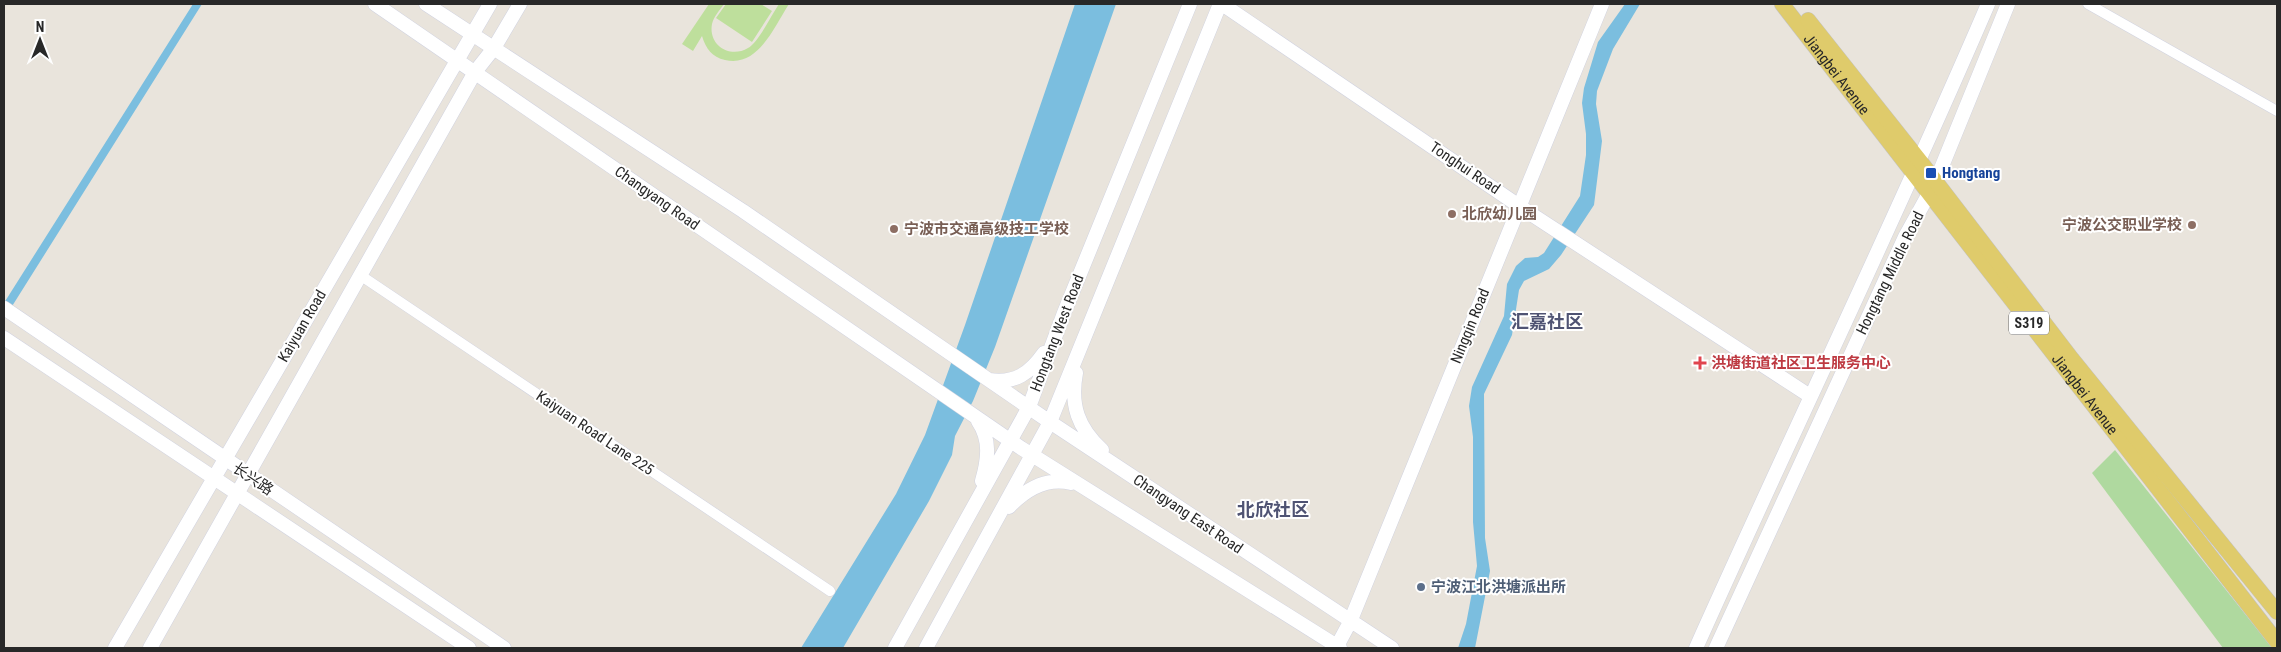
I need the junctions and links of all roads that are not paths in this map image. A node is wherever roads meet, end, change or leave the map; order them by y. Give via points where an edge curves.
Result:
1 (375, 4) edge
2 (426, 4) edge
3 (490, 4) edge
4 (520, 4) edge
5 (1190, 4) edge
6 (1221, 4) edge
7 (1602, 4) edge
8 (1782, 4) edge
9 (1795, 4) edge
10 (1988, 4) edge
11 (2008, 4) edge
12 (2088, 4) edge
13 (472, 34) junction
14 (494, 48) junction
15 (457, 60) junction
16 (475, 72) junction
17 (2277, 111) edge
18 (1917, 168) junction
19 (1932, 188) junction
20 (1519, 205) junction
21 (360, 275) junction
22 (4, 308) edge
23 (1058, 328) junction
24 (4, 338) edge
25 (1084, 340) junction
26 (987, 379) junction
27 (1810, 396) junction
28 (1028, 407) junction
29 (972, 415) junction
30 (1050, 422) junction
31 (1010, 441) junction
32 (1033, 456) junction
33 (224, 459) junction
34 (247, 474) junction
35 (213, 478) junction
36 (1134, 478) junction
37 (1078, 484) junction
38 (236, 493) junction
39 (974, 506) junction
40 (998, 518) junction
41 (830, 590) dead end
42 (2277, 612) edge
43 (1350, 622) junction
44 (2277, 642) edge
45 (115, 648) edge
46 (150, 648) edge
47 (468, 648) edge
48 (504, 648) edge
49 (895, 648) edge
50 (926, 648) edge
51 (1338, 648) edge
52 (1392, 648) edge
53 (1696, 648) edge
54 (1716, 648) edge

1 - 15 main road, Changyang Road
2 - 13 main road
3 - 13 main road, Kaiyuan Road
4 - 14 main road, Kaiyuan Road
5 - 23 main road, Hongtang West Road
6 - 20 main road, Tonghui Road
6 - 25 main road, Hongtang West Road
7 - 20 main road, Ningqin Road
8 - 18 main road, Jiangbei Avenue / S319
9 - 18 main road, Jiangbei Avenue / S319
10 - 18 main road, Hongtang Middle Road
11 - 19 main road, Hongtang Middle Road
12 - 17 street
13 - 14 main road
13 - 15 main road, Kaiyuan Road
14 - 16 main road, Kaiyuan Road
14 - 26 main road, Changyang East Road via 743,211
15 - 16 main road, Changyang Road
15 - 33 main road, Kaiyuan Road
16 - 21 main road, Kaiyuan Road
16 - 29 main road, Changyang Road
18 - 19 main road, Jiangbei Avenue / S319
18 - 27 main road, Hongtang Middle Road
19 - 42 main road, Jiangbei Avenue / S319
19 - 44 main road, Jiangbei Avenue / S319
19 - 54 main road, Hongtang Middle Road via 1904,236
20 - 27 main road, Tonghui Road
20 - 43 main road, Ningqin Road
21 - 34 main road, Kaiyuan Road
21 - 41 street, Kaiyuan Road Lane 225
22 - 33 main road, 长兴路
23 - 26 main road via 1029,372 1011,380
23 - 28 main road, Hongtang West Road
24 - 35 main road, 长兴路
25 - 30 main road, Hongtang West Road
25 - 36 main road via 1073,390 1078,420 1095,444
26 - 28 main road, Changyang East Road
27 - 53 main road, Hongtang Middle Road
28 - 30 main road, Changyang East Road
28 - 31 main road, Hongtang West Road
29 - 31 main road, Changyang East Road
29 - 39 main road via 984,430 988,450
30 - 32 main road, Hongtang West Road
30 - 36 main road, Changyang East Road
31 - 32 main road, Changyang East Road
31 - 39 main road, Hongtang West Road
32 - 37 main road, Changyang East Road
32 - 40 main road, Hongtang West Road
33 - 34 main road, 长兴路
33 - 35 main road, Kaiyuan Road
34 - 38 main road, Kaiyuan Road
34 - 48 main road, 长兴路
35 - 38 main road, 长兴路
35 - 45 main road, Kaiyuan Road
36 - 43 main road, Changyang East Road
37 - 40 main road via 1056,481 1029,489
37 - 51 main road, Changyang East Road
38 - 46 main road, Kaiyuan Road
38 - 47 main road, 长兴路
39 - 49 main road, Hongtang West Road
40 - 50 main road, Hongtang West Road
43 - 51 main road, Ningqin Road
43 - 52 main road, Changyang East Road

